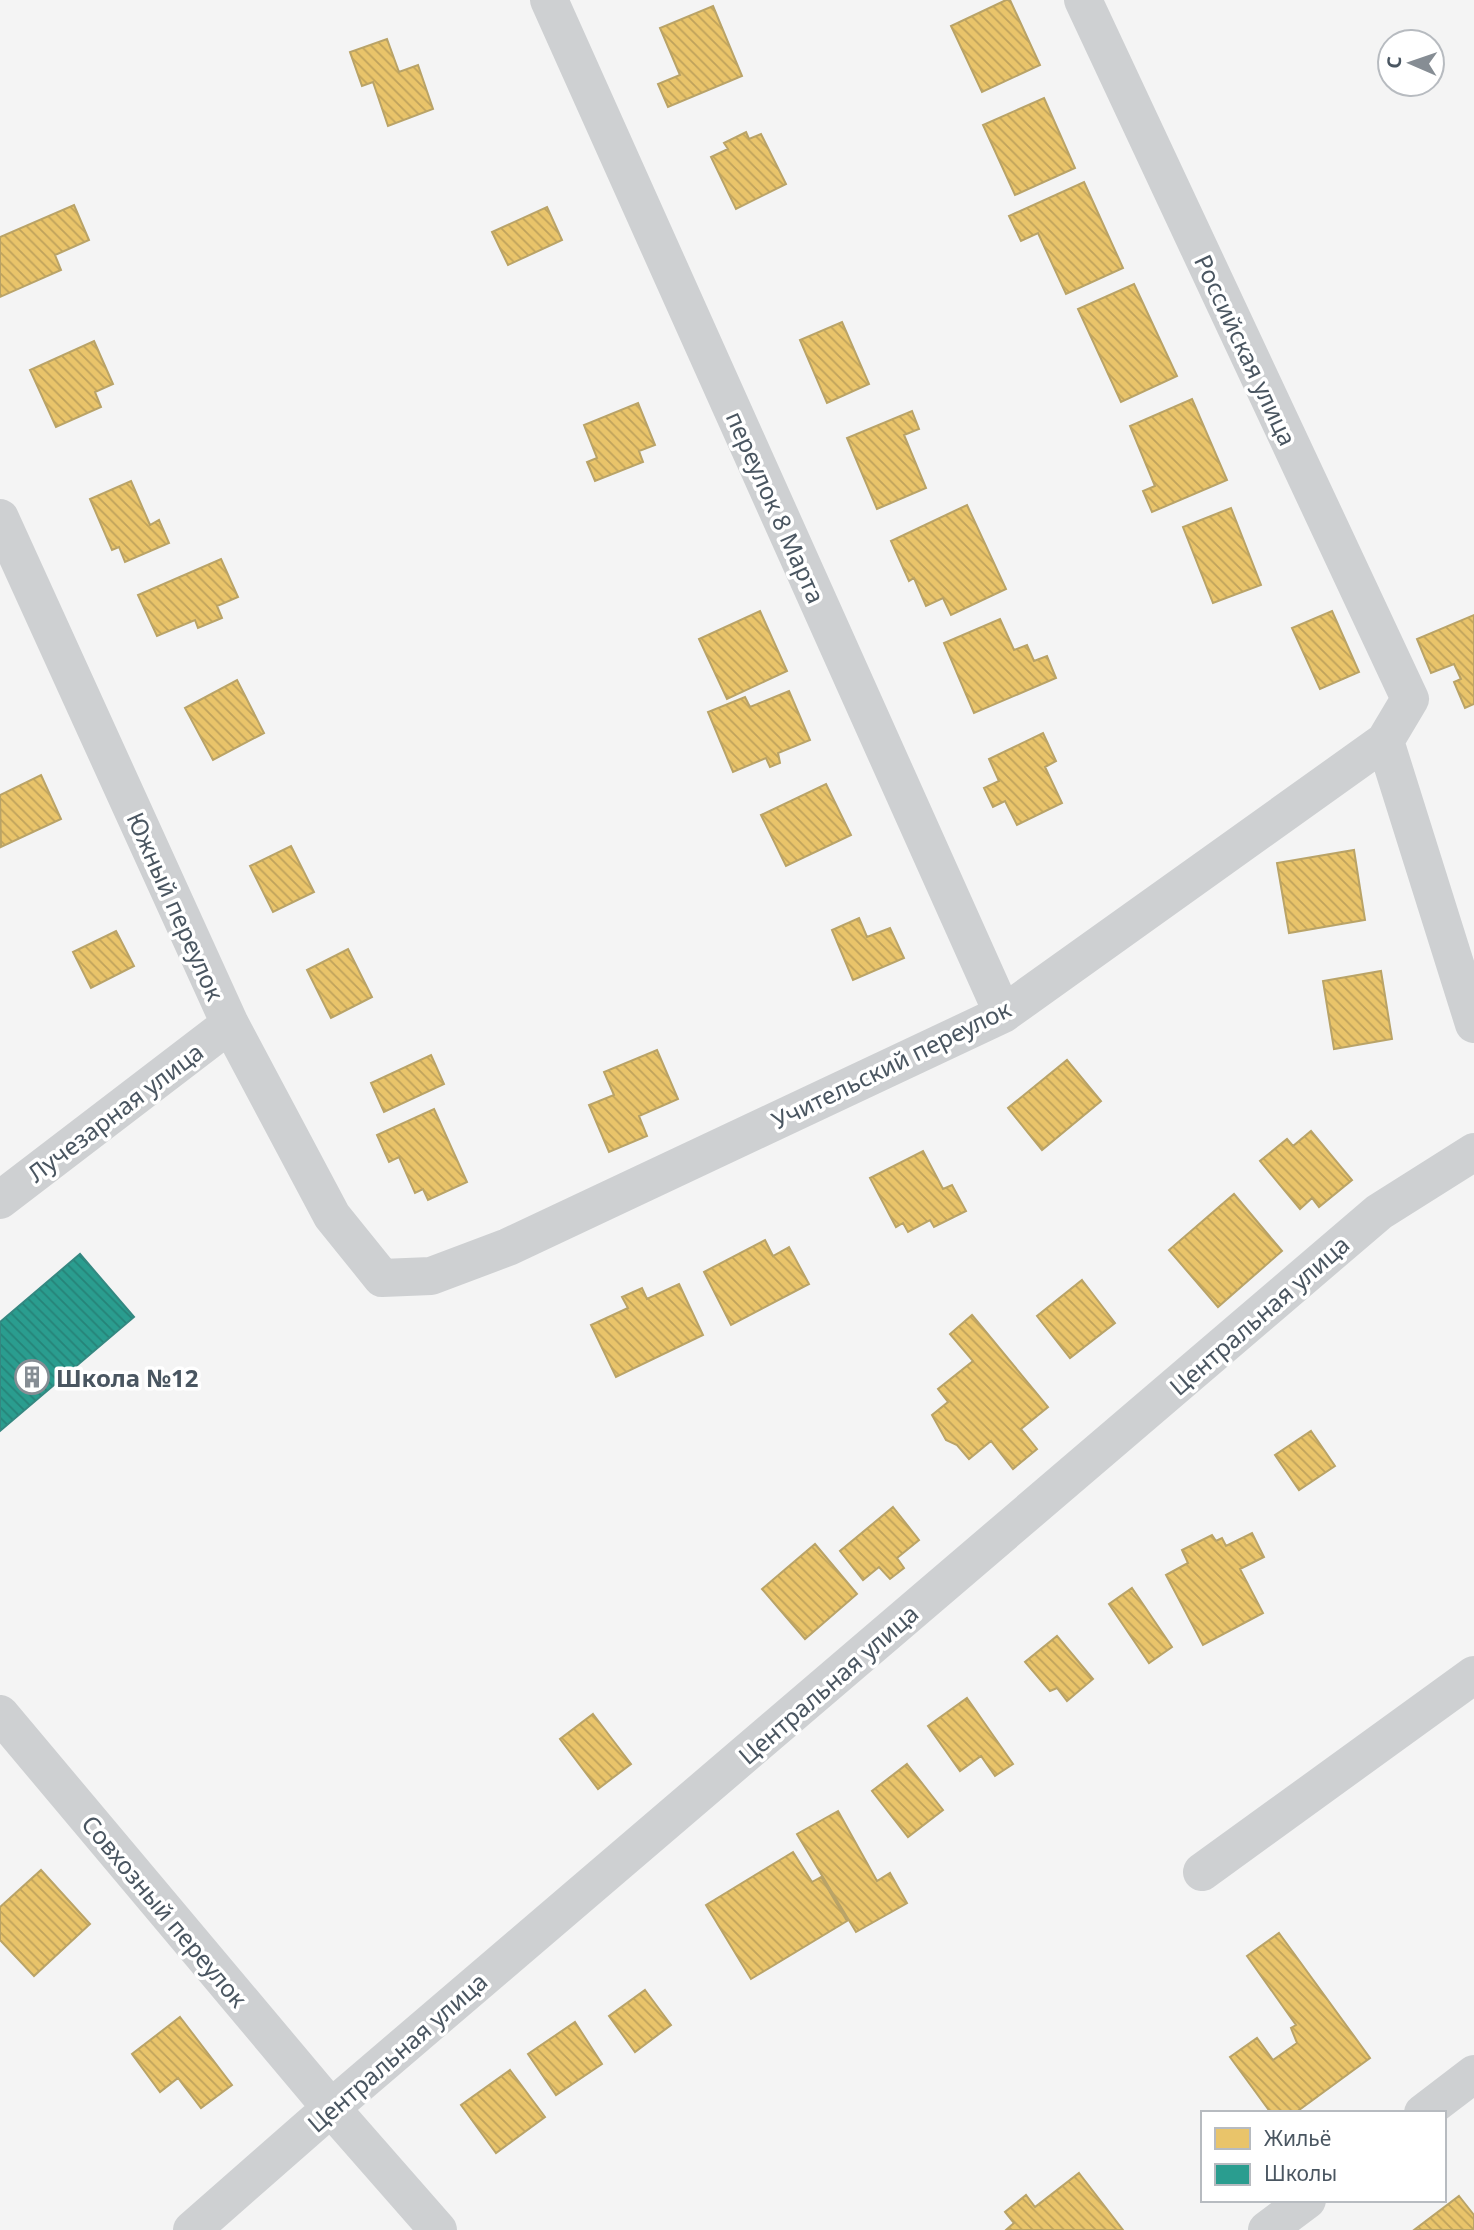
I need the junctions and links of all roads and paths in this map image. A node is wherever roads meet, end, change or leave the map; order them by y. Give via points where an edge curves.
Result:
1 (549, 0) edge
2 (1083, 0) edge
3 (0, 518) edge
4 (1410, 699) joint
5 (1385, 741) junction
6 (1003, 1014) junction
7 (230, 1024) junction
8 (1474, 1024) edge
9 (1474, 1152) edge
10 (0, 1200) edge
11 (382, 1278) joint
12 (1474, 1675) edge
13 (0, 1714) edge
14 (1202, 1872) dead end
15 (1474, 2074) edge
16 (331, 2108) junction
17 (1426, 2111) edge
18 (1304, 2202) edge
19 (192, 2230) edge
20 (438, 2230) edge
21 (1267, 2230) edge

1 - 6 street, переулок 8 Марта
2 - 4 street, Российская улица
3 - 7 street, Южный переулок
4 - 5 street, Учительский переулок
5 - 6 street, Учительский переулок
5 - 8 street
6 - 11 street, Учительский переулок via 508,1247 431,1276
7 - 10 street, Лучезарная улица
7 - 11 street, Южный переулок via 332,1216
9 - 16 street, Центральная улица via 1379,1212
12 - 14 street
13 - 16 street, Совхозный переулок
15 - 17 street
16 - 19 street, Центральная улица
16 - 20 street, Совхозный переулок
18 - 21 street

